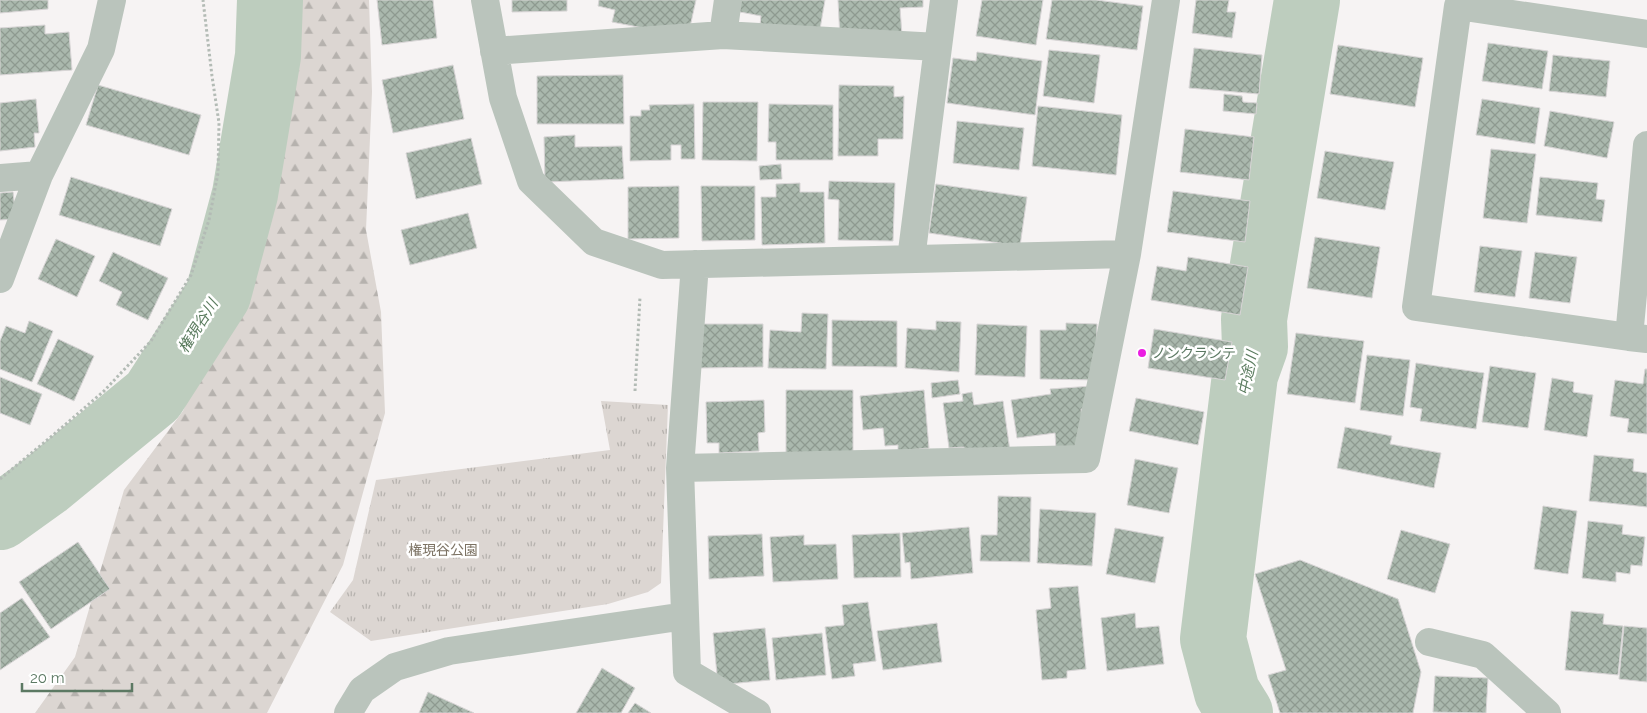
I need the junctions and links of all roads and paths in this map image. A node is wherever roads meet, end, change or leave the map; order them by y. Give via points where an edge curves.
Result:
1 (112, 0) edge
2 (203, 0) edge
3 (485, 0) edge
4 (728, 0) edge
5 (944, 0) edge
6 (1166, 0) edge
7 (1647, 34) edge
8 (722, 35) junction
9 (938, 48) junction
10 (494, 51) junction
11 (1647, 145) edge
12 (39, 175) junction
13 (0, 178) edge
14 (1127, 254) junction
15 (911, 259) junction
16 (695, 264) junction
17 (0, 279) edge
18 (640, 297) dead end
19 (1638, 338) edge
20 (636, 391) dead end
21 (680, 468) junction
22 (0, 479) edge
23 (685, 616) junction
24 (1429, 642) dead end
25 (348, 713) edge
26 (757, 713) edge
27 (1548, 713) edge

1 - 12 street via 101,49
2 - 22 path via 219,124 218,173 209,220 191,275 151,341 104,391
3 - 10 street
4 - 8 street
5 - 9 street
6 - 14 street
7 - 19 street via 1458,6 1416,307
8 - 9 street
8 - 10 street
9 - 15 street
10 - 16 street via 503,98 531,181 594,242 662,265
11 - 19 street
12 - 13 street
12 - 17 street
14 - 15 street
14 - 21 street via 1086,460
15 - 16 street
16 - 21 street
18 - 20 path
21 - 23 street
23 - 25 street via 449,651 396,667 362,690
23 - 26 street via 687,672
24 - 27 street via 1483,655

